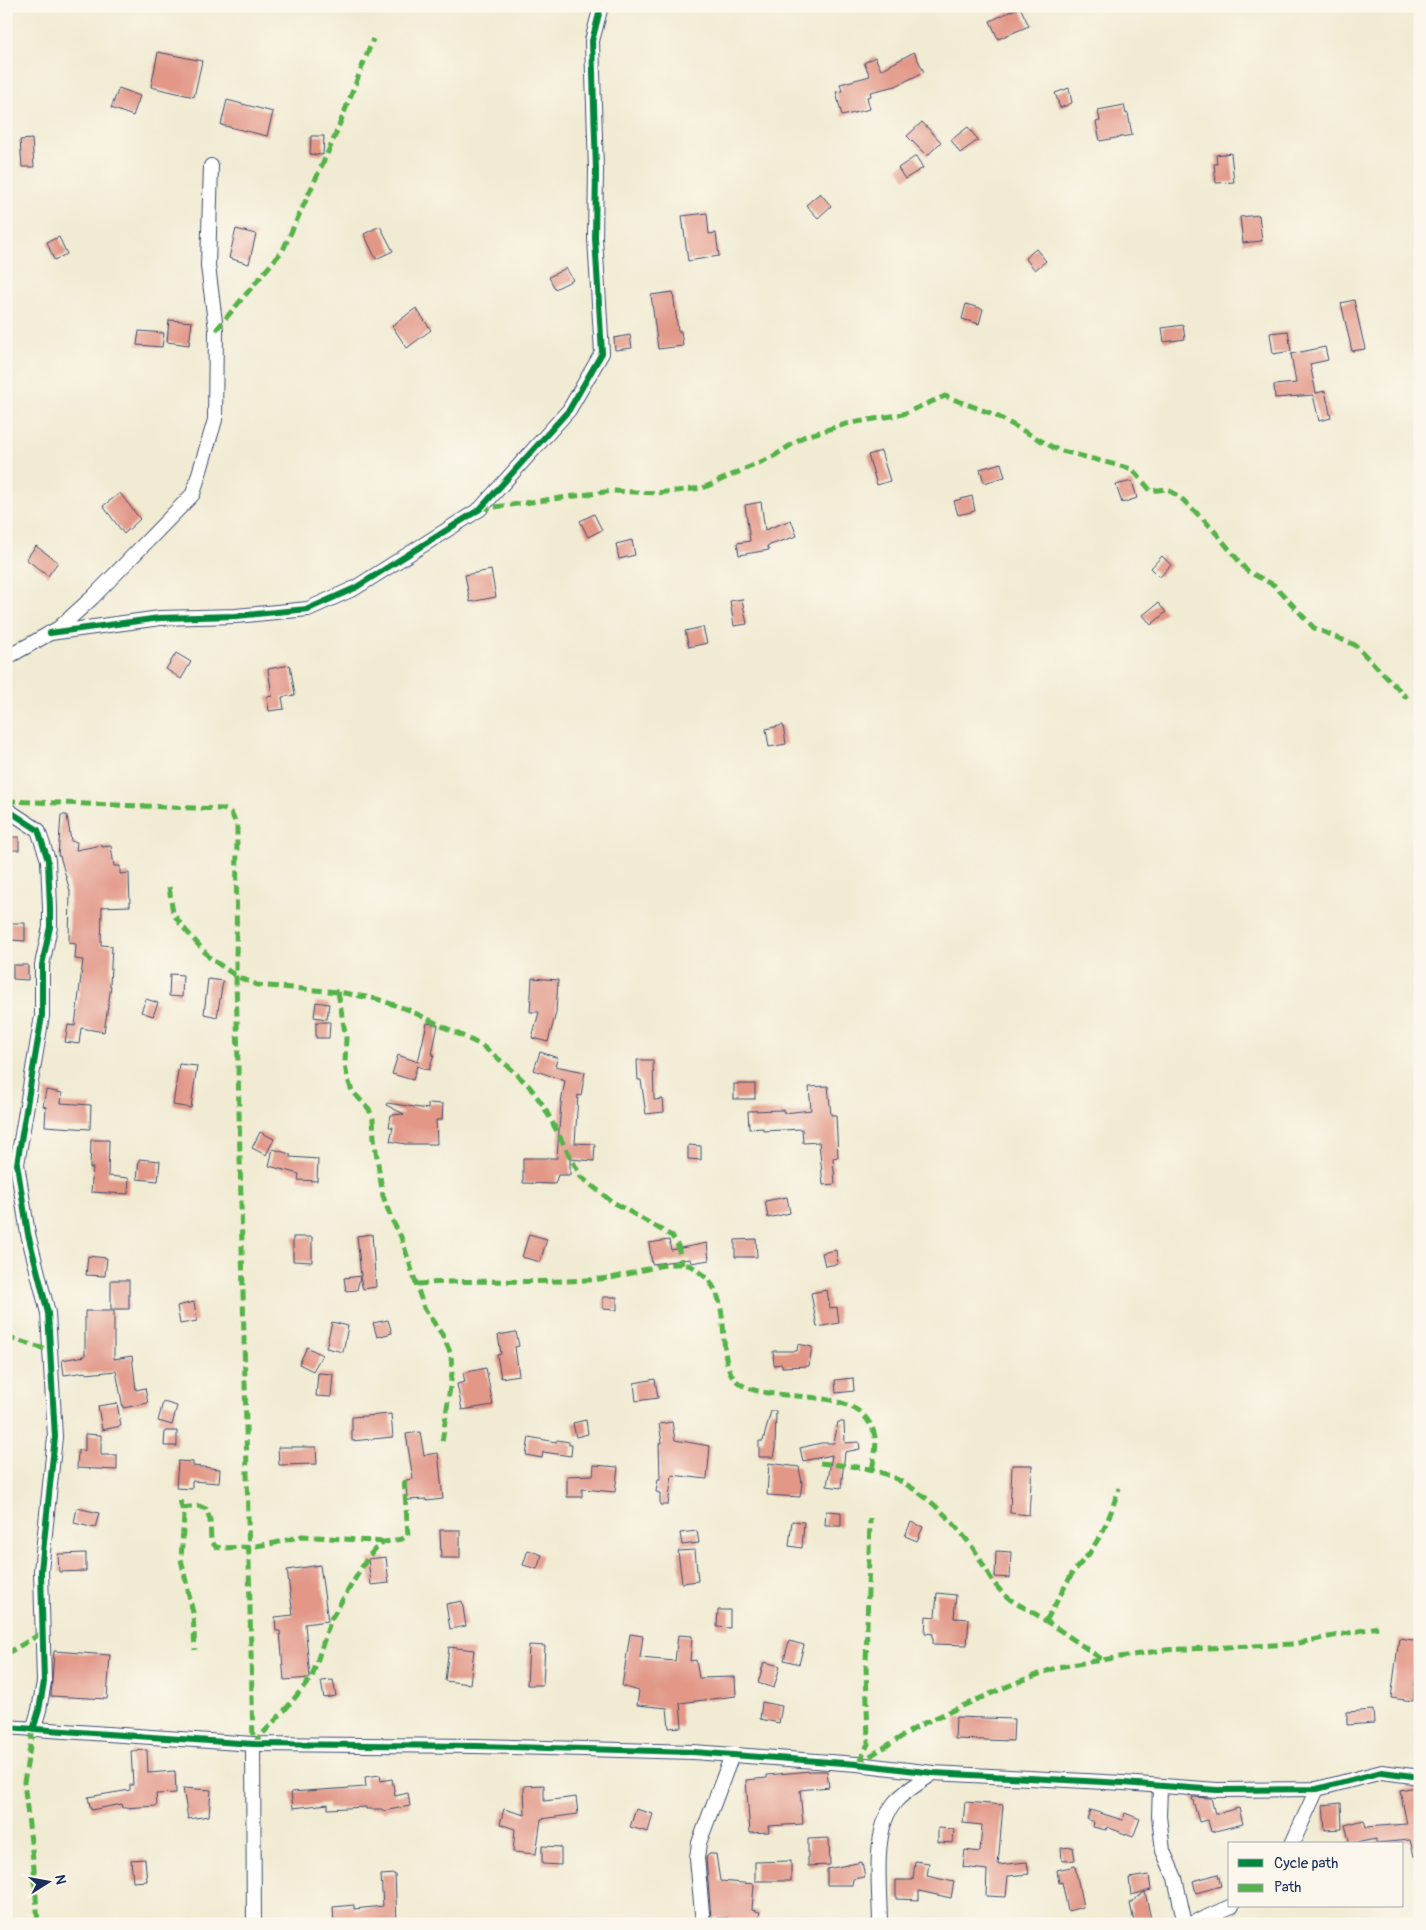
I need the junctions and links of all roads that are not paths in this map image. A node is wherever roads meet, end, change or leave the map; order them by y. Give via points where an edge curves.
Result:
1 (601, 6) edge
2 (210, 166) dead end
3 (50, 633) junction
4 (6, 658) edge
5 (6, 809) edge
6 (6, 1728) edge
7 (33, 1730) junction
8 (253, 1744) junction
9 (732, 1755) junction
10 (933, 1773) junction
11 (1420, 1777) edge
12 (1160, 1787) junction
13 (1317, 1789) junction
14 (1293, 1842) edge
15 (1228, 1908) edge
16 (254, 1924) edge
17 (703, 1924) edge
18 (880, 1924) edge
19 (1185, 1924) edge
20 (1190, 1924) edge

1 - 3 street via 592,41 595,238 602,353 569,410 480,509 355,588 308,609 236,616 160,618
2 - 3 street via 208,266 216,330 215,420 193,494 93,597
3 - 4 street
5 - 7 street via 38,830 48,860 50,907 50,928 42,965 42,1016 17,1164 28,1234 48,1313 55,1428 41,1571 44,1682
6 - 7 street
7 - 8 street
8 - 9 street via 476,1746
8 - 16 street
9 - 10 street
9 - 17 street via 699,1843 697,1858
10 - 12 street
10 - 18 street via 896,1800 884,1819 879,1845
11 - 13 street via 1382,1772
12 - 13 street
12 - 19 street via 1163,1851 1175,1878
13 - 14 street
15 - 20 street

